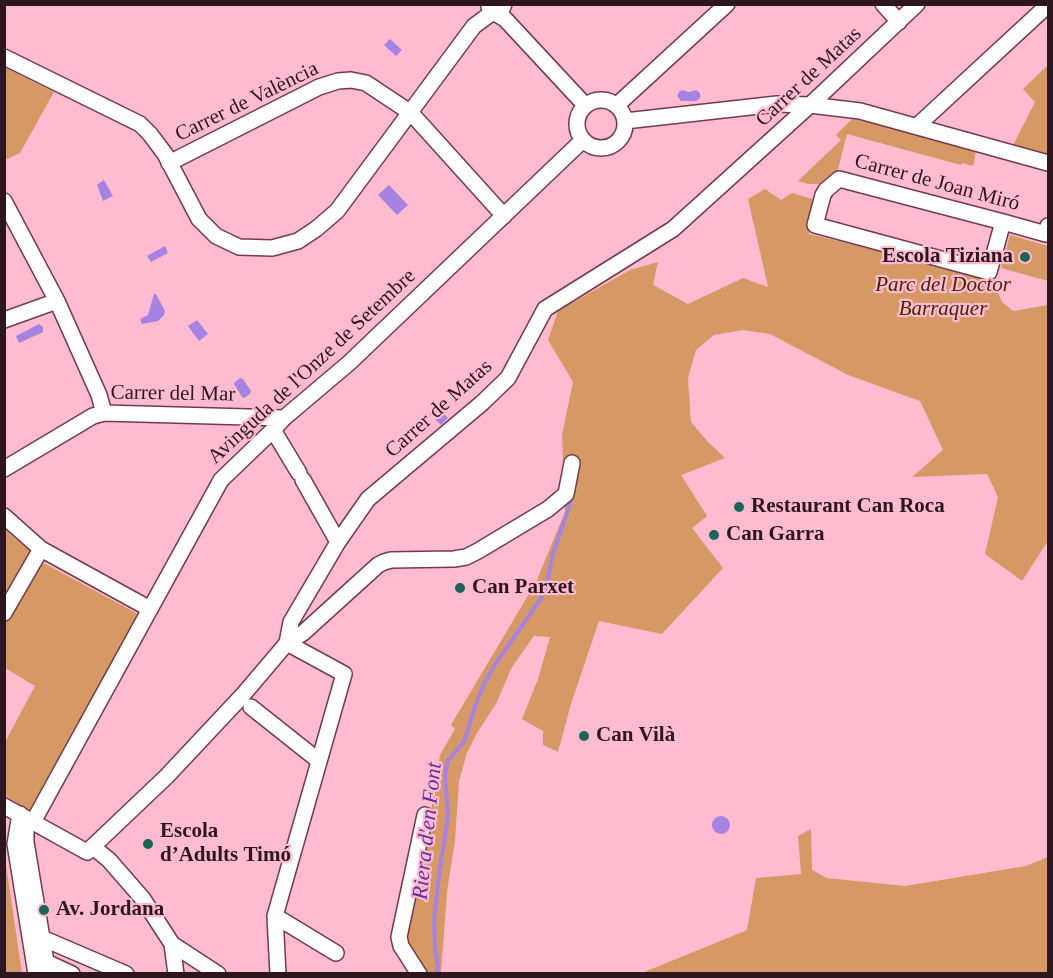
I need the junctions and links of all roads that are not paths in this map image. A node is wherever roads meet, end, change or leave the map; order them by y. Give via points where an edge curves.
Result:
1 (727, 4) edge
2 (883, 4) edge
3 (917, 4) edge
4 (1048, 5) edge
5 (498, 9) edge
6 (899, 22) junction
7 (4, 57) edge
8 (585, 105) junction
9 (617, 105) junction
10 (810, 105) junction
11 (411, 113) junction
12 (626, 121) junction
13 (917, 126) junction
14 (583, 140) junction
15 (169, 163) junction
16 (1048, 163) edge
17 (4, 201) edge
18 (504, 216) junction
19 (1003, 222) junction
20 (1047, 230) edge
21 (57, 301) junction
22 (4, 320) edge
23 (104, 413) junction
24 (284, 418) junction
25 (273, 430) junction
26 (572, 463) dead end
27 (4, 470) edge
28 (4, 516) edge
29 (338, 542) junction
30 (41, 549) junction
31 (150, 609) junction
32 (4, 613) edge
33 (287, 643) junction
34 (251, 707) dead end
35 (319, 760) junction
36 (4, 806) edge
37 (425, 815) dead end
38 (27, 818) junction
39 (93, 847) junction
40 (275, 916) junction
41 (42, 938) junction
42 (172, 944) junction
43 (336, 953) dead end
44 (43, 970) edge
45 (72, 974) edge
46 (126, 974) edge
47 (176, 974) edge
48 (218, 974) edge
49 (278, 974) edge
50 (419, 974) edge

1 - 9 street
2 - 6 street
3 - 6 street, Carrer de Matas
4 - 13 street
5 - 8 street
5 - 11 street via 474,26
6 - 10 street, Carrer de Matas
7 - 15 street via 140,124
8 - 9 street via 601,99
8 - 14 street via 577,128
9 - 12 street
10 - 12 street via 777,104
10 - 13 street via 860,111
10 - 29 street, Carrer de Matas via 673,229 545,309 508,378 369,500
11 - 15 street, Carrer de València via 366,83 338,81
11 - 15 street via 338,210 298,241 273,248 239,247 216,236 199,219
11 - 18 street, Carrer de València
12 - 14 street via 625,131 611,146 591,146
13 - 16 street
14 - 18 street, Avinguda de l'Onze de Setembre
17 - 21 street
18 - 24 street, Avinguda de l'Onze de Setembre via 349,363
19 - 19 street, Carrer de Joan Miró via 989,272 815,225 823,195 839,179
19 - 20 street, Carrer de Joan Miró
21 - 22 street
21 - 23 street
23 - 24 street, Carrer del Mar
23 - 27 street, Carrer del Mar
24 - 25 street, Avinguda de l'Onze de Setembre
25 - 29 street
25 - 31 street, Avinguda de l'Onze de Setembre via 221,480
26 - 33 street via 566,494 548,508 466,556 391,560 378,565
28 - 30 street
29 - 33 street, Carrer de Matas via 291,622
30 - 31 street
30 - 32 street
31 - 38 street, Avinguda de l'Onze de Setembre
33 - 35 street via 344,674
33 - 39 street, Carrer de Matas via 166,776
34 - 35 street
35 - 40 street
36 - 38 street
37 - 50 street via 399,937
38 - 39 street via 87,852
38 - 41 street via 26,842
38 - 44 street, Avinguda de l'Onze de Setembre via 15,844
39 - 42 street via 143,899
40 - 43 street
40 - 49 street
41 - 44 street
41 - 46 street
42 - 47 street
42 - 48 street
44 - 45 street

